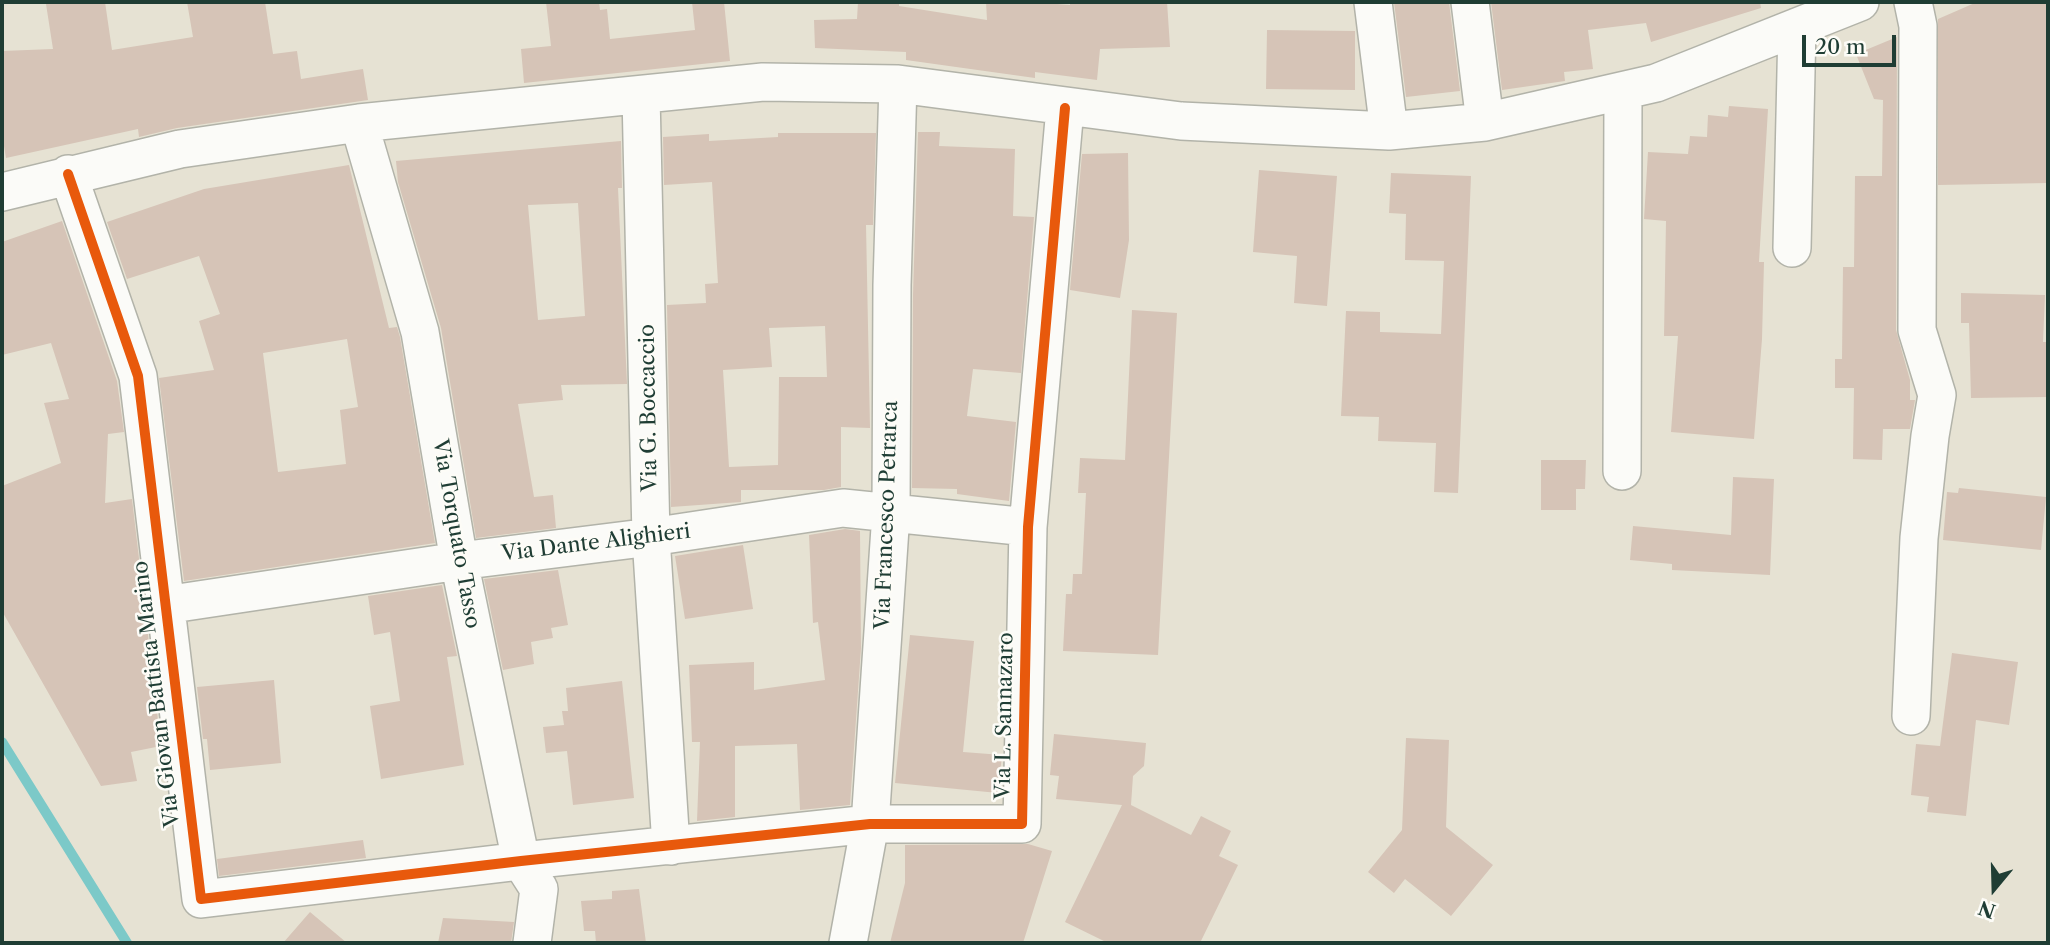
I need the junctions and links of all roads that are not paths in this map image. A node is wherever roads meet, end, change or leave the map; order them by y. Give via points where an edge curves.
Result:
1 (1373, 2) edge
2 (1470, 2) edge
3 (1860, 2) edge
4 (1913, 2) edge
5 (1797, 27) junction
6 (898, 85) junction
7 (1623, 91) junction
8 (641, 95) junction
9 (1065, 108) junction
10 (1485, 122) junction
11 (359, 123) junction
12 (1389, 131) junction
13 (68, 174) junction
14 (2, 192) edge
15 (1793, 248) dead end
16 (1622, 471) dead end
17 (891, 513) junction
18 (1028, 527) junction
19 (651, 537) junction
20 (459, 561) junction
21 (165, 605) junction
22 (1911, 716) dead end
23 (870, 824) junction
24 (671, 846) junction
25 (521, 861) junction
26 (532, 943) edge
27 (848, 943) edge

1 - 12 street
2 - 10 street
3 - 5 street
4 - 22 street via 1918,26 1917,330 1937,395 1919,538
5 - 7 street via 1656,83
5 - 15 street
6 - 8 street via 763,82
6 - 9 street
6 - 17 street, Via Francesco Petrarca via 891,285
7 - 10 street
7 - 16 street
8 - 11 street
8 - 19 street, Via G. Boccaccio
9 - 12 street via 1181,121
9 - 18 street, Via L. Sannazaro
10 - 12 street
11 - 13 street via 180,149
11 - 20 street, Via Torquato Tasso via 420,332
13 - 14 street
13 - 21 street, Via Giovan Battista Marino via 138,376
17 - 18 street, Via Dante Alighieri
17 - 19 street, Via Dante Alighieri via 843,508
17 - 23 street, Via Francesco Petrarca
18 - 23 street, Via L. Sannazaro via 1022,824
19 - 20 street, Via Dante Alighieri
19 - 24 street, Via G. Boccaccio
20 - 21 street, Via Dante Alighieri
20 - 25 street, Via Torquato Tasso
21 - 25 street, Via Giovan Battista Marino via 201,899
23 - 24 street, Via L. Sannazaro
23 - 27 street, Via Francesco Petrarca
24 - 25 street, Via L. Sannazaro
25 - 26 street, Via Torquato Tasso via 540,889

